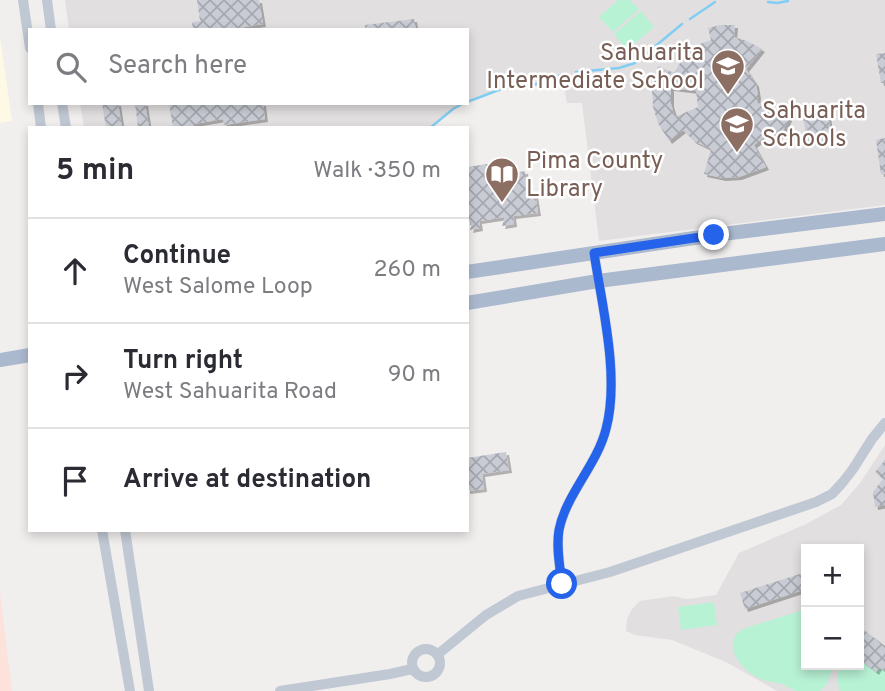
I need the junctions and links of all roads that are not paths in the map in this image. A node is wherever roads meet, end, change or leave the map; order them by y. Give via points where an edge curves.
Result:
1 (23, 0) edge
2 (47, 0) edge
3 (51, 28) edge
4 (28, 34) edge
5 (38, 105) edge
6 (62, 105) edge
7 (41, 126) edge
8 (66, 126) edge
9 (885, 214) edge
10 (885, 244) edge
11 (594, 253) junction
12 (469, 272) edge
13 (598, 281) junction
14 (469, 303) edge
15 (28, 355) edge
16 (0, 360) edge
17 (885, 423) edge
18 (102, 532) edge
19 (125, 532) edge
20 (562, 584) junction
21 (437, 654) junction
22 (412, 669) junction
23 (130, 691) edge
24 (149, 691) edge
25 (280, 691) edge

1 - 4 street
2 - 3 street
5 - 7 street
6 - 8 street
9 - 11 main road
10 - 13 main road
11 - 12 main road
11 - 13 street
13 - 14 main road
13 - 20 street via 610,366 609,415 598,454 559,531
15 - 16 main road
17 - 20 street via 843,482 816,502
18 - 23 street
19 - 24 street
20 - 21 street via 518,596
21 - 22 street via 420,650 413,656
21 - 22 street via 440,667 432,677 419,676
22 - 25 street

